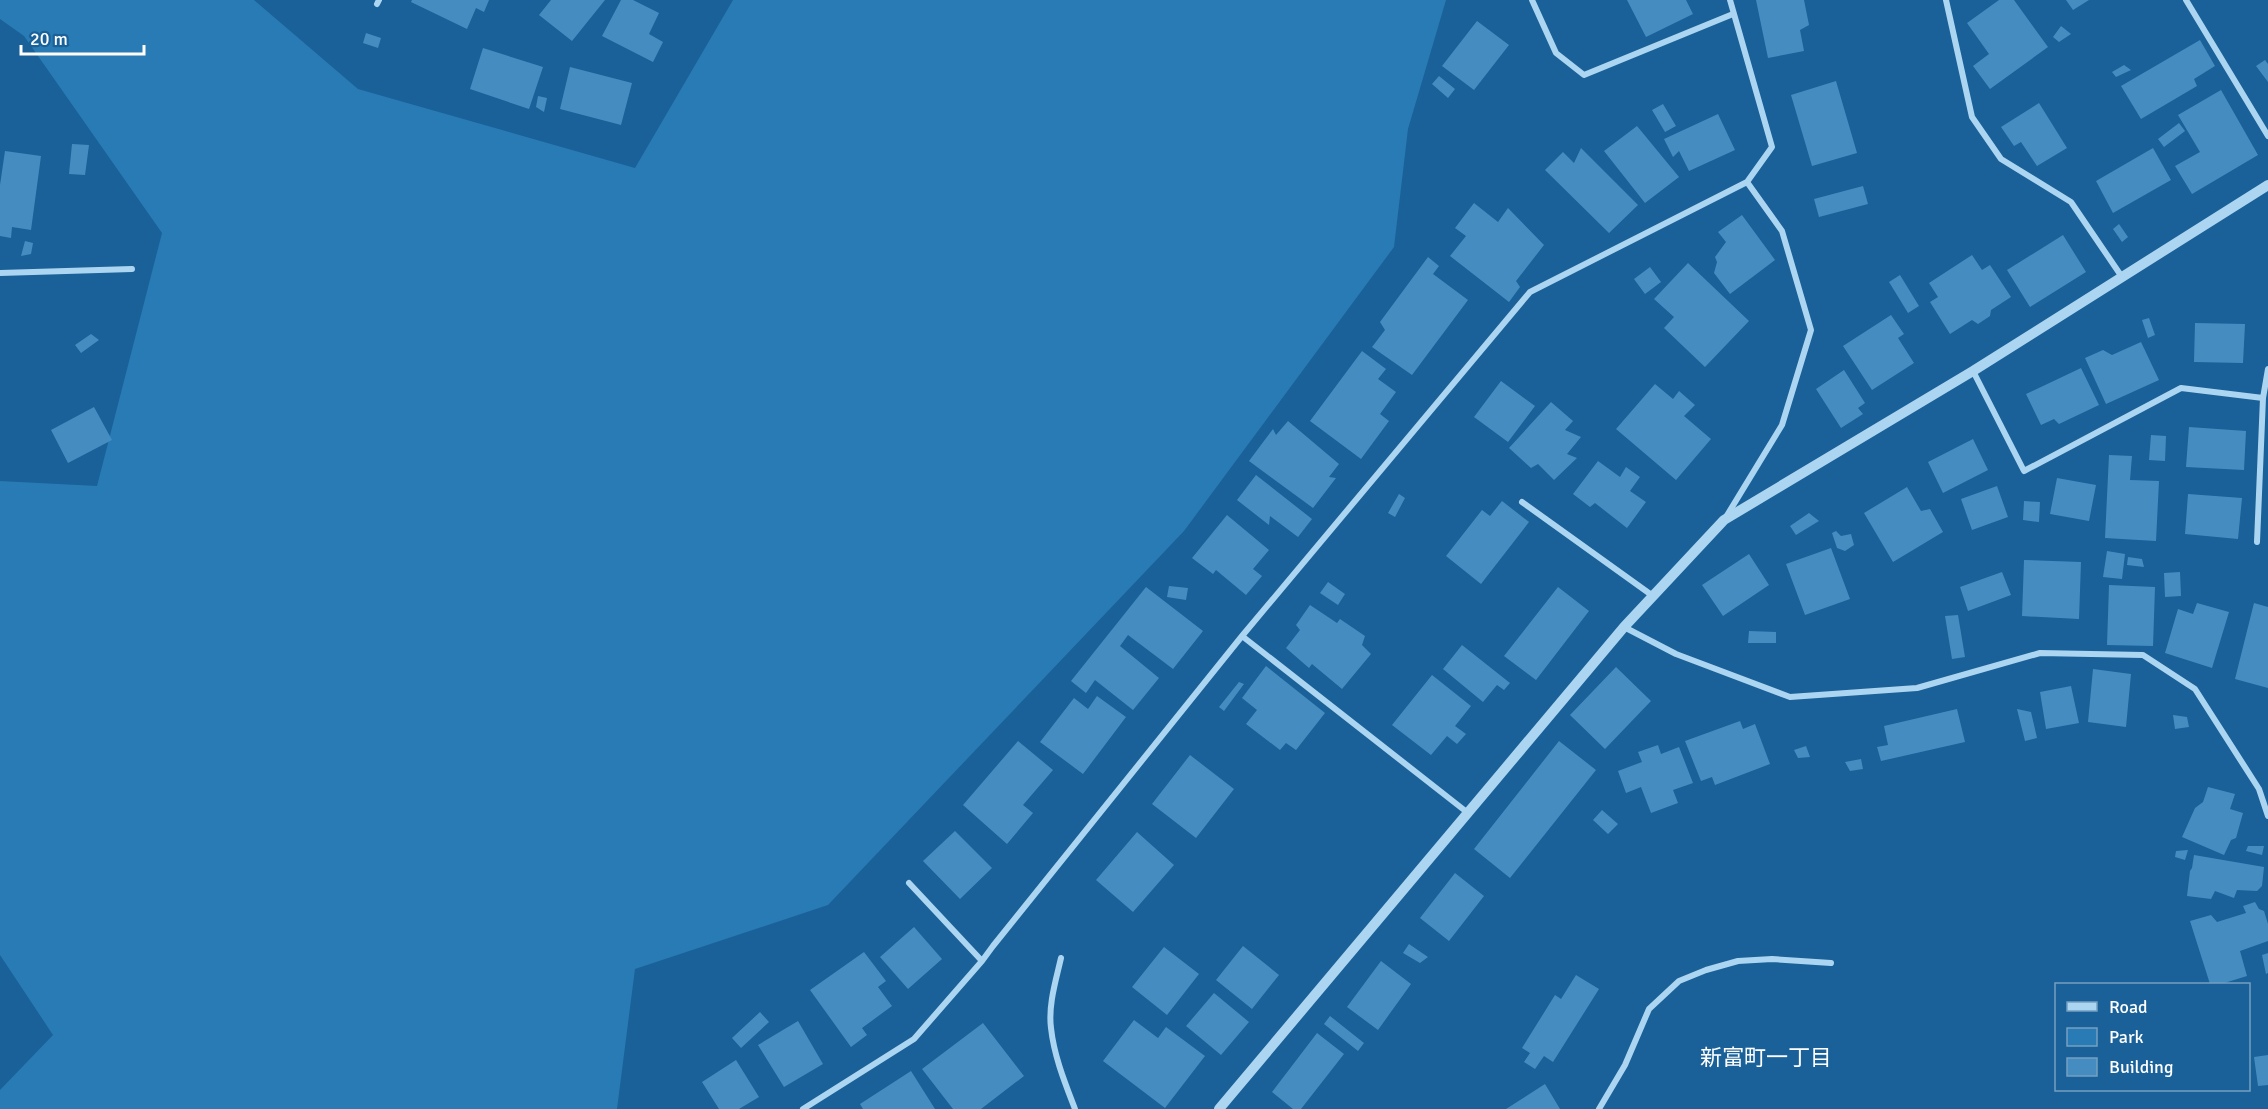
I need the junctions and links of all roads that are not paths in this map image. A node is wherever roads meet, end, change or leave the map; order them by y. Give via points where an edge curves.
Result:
1 (1532, 0) edge
2 (1730, 0) edge
3 (1946, 0) edge
4 (2186, 0) edge
5 (1733, 14) junction
6 (2268, 136) edge
7 (1747, 182) junction
8 (2268, 185) edge
9 (2268, 190) edge
10 (2255, 193) junction
11 (132, 269) dead end
12 (0, 273) edge
13 (2122, 277) junction
14 (2268, 369) edge
15 (1973, 371) junction
16 (2263, 398) junction
17 (1522, 502) dead end
18 (1724, 520) junction
19 (2257, 542) dead end
20 (1653, 596) junction
21 (1624, 627) junction
22 (1242, 636) junction
23 (1468, 813) junction
24 (2268, 816) edge
25 (909, 883) dead end
26 (1061, 958) dead end
27 (982, 961) junction
28 (1830, 963) dead end
29 (803, 1109) edge
30 (1075, 1109) edge
31 (1219, 1109) edge
32 (1599, 1109) edge

1 - 5 street via 1556,53 1584,75
2 - 5 street
3 - 13 street via 1972,117 2001,159 2071,202
4 - 6 street
5 - 7 street via 1772,147
7 - 18 street via 1782,231 1811,330 1782,425
7 - 22 street via 1530,292
8 - 10 street
9 - 10 street
10 - 13 street
11 - 12 street
13 - 15 street
14 - 16 street
15 - 16 street via 2024,471 2181,388
15 - 18 street
16 - 19 street
17 - 20 street
18 - 20 street
20 - 21 street
21 - 23 street
21 - 24 street via 1676,654 1790,697 1917,688 2040,653 2143,655 2195,689 2259,789
22 - 23 street
22 - 27 street
23 - 31 street
25 - 27 street
26 - 30 street via 1050,1026 1058,1065
27 - 29 street via 914,1039
28 - 32 street via 1738,961 1680,981 1649,1009 1625,1065

